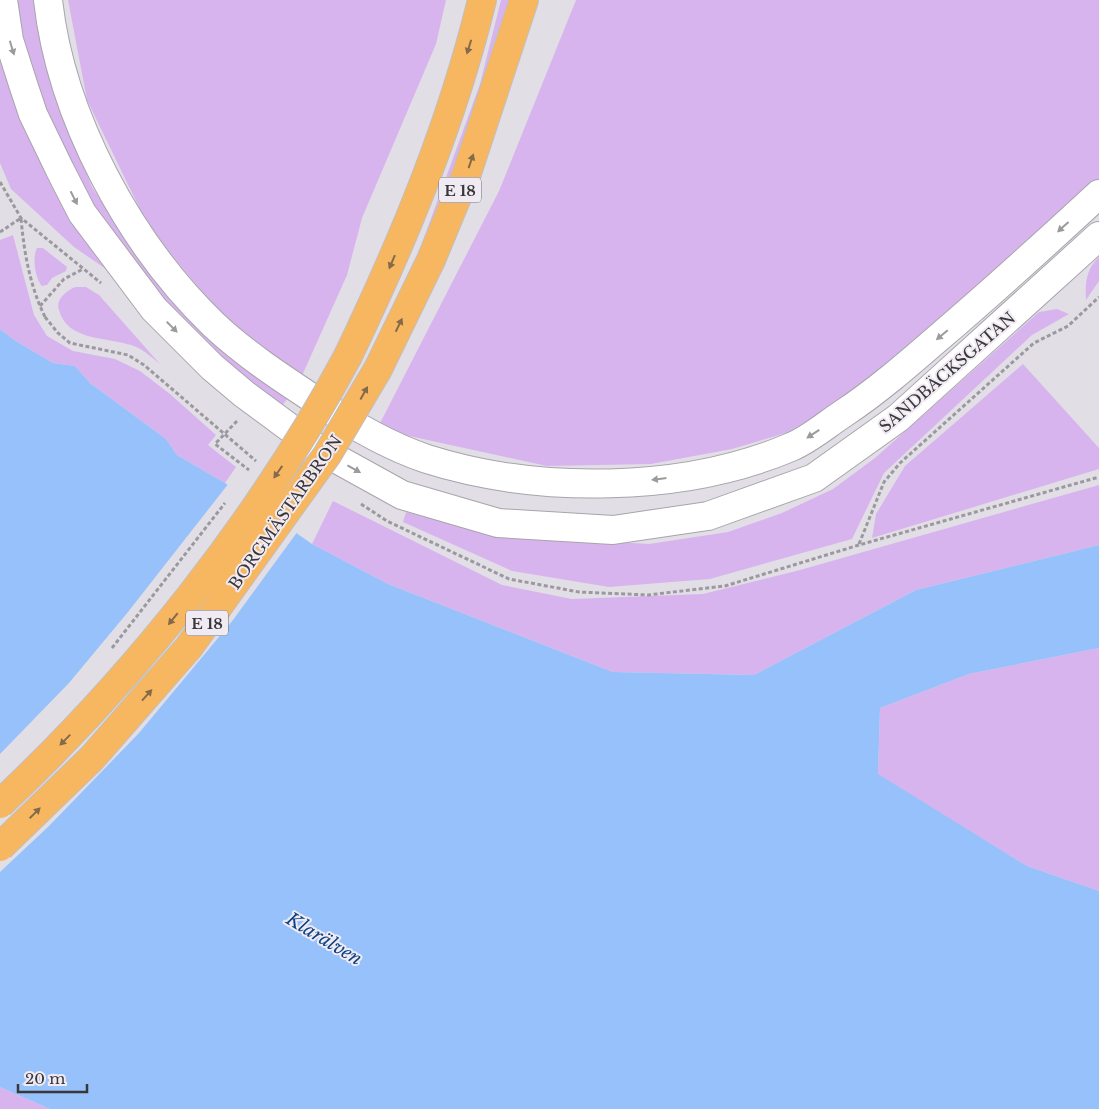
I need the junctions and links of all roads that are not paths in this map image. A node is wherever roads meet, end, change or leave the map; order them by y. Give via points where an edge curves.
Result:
1 (3, 0) edge
2 (48, 0) edge
3 (482, 0) edge
4 (524, 1) edge
5 (1099, 194) edge
6 (1099, 236) edge
7 (0, 804) edge
8 (0, 846) edge

1 -> 6 street, SANDBÄCKSGATAN via 9,40 33,114 60,170 82,212 154,309 219,373 317,448 402,495 498,523 613,530 708,516 814,478 898,418
5 -> 2 street, SANDBÄCKSGATAN via 984,300 874,393 794,446 710,473 615,485 514,479 426,458 379,438 280,377 214,324 146,244 106,178 72,102 51,26
3 -> 7 highway, BORGMÄSTARBRON / E 18, bridge via 446,123 411,218 348,356 290,455 182,608 67,738
8 -> 4 highway, BORGMÄSTARBRON / E 18, bridge via 92,758 189,647 327,455 378,369 431,260 467,173

